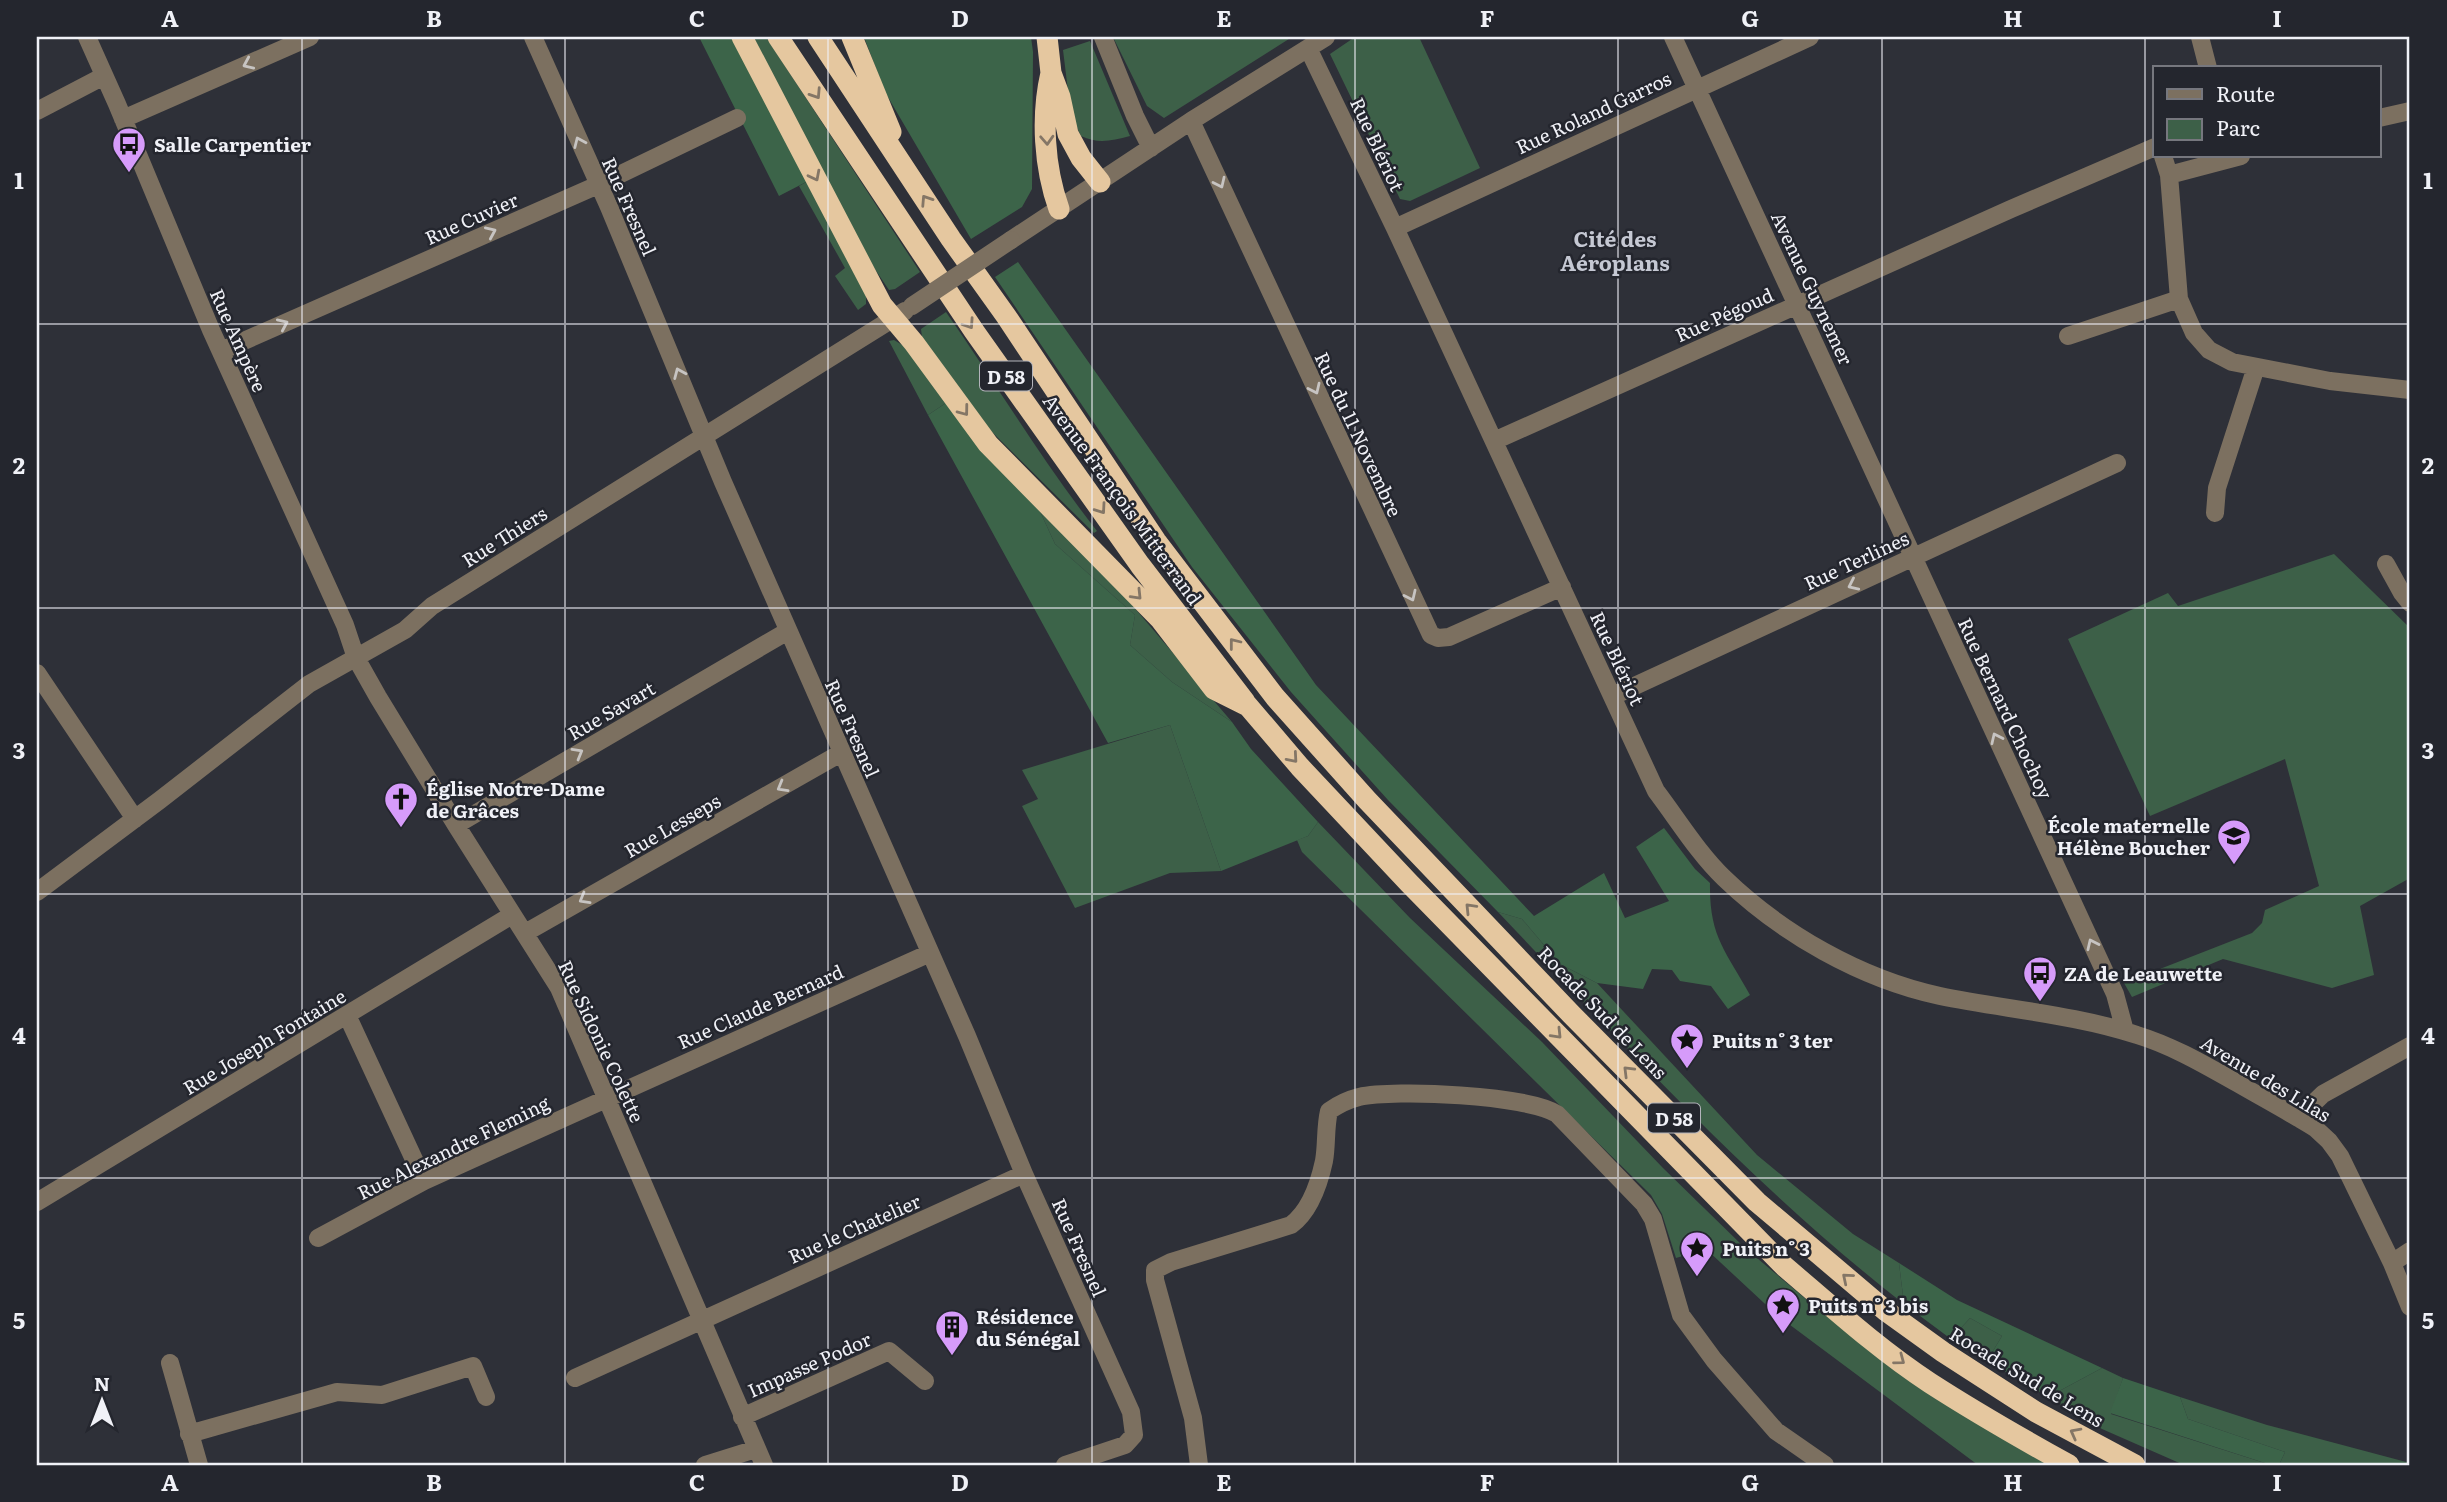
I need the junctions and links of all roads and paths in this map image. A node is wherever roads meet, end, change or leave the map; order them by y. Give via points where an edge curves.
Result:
1 (87, 37) edge
2 (310, 37) edge
3 (533, 37) edge
4 (743, 37) edge
5 (778, 37) edge
6 (818, 37) edge
7 (852, 37) edge
8 (1047, 37) edge
9 (1103, 37) edge
10 (1326, 37) edge
11 (1674, 37) edge
12 (1810, 37) edge
13 (2200, 37) edge
14 (1308, 48) junction
15 (2207, 66) edge
16 (1051, 73) junction
17 (104, 76) junction
18 (1696, 88) junction
19 (37, 111) edge
20 (2410, 111) edge
21 (737, 118) dead end
22 (2380, 118) edge
23 (123, 119) junction
24 (1191, 121) junction
25 (1151, 148) junction
26 (2153, 148) edge
27 (2164, 158) edge
28 (2231, 158) edge
29 (901, 161) junction
30 (2169, 175) junction
31 (1100, 182) junction
32 (598, 185) junction
33 (1059, 209) junction
34 (1395, 228) junction
35 (2179, 299) junction
36 (1798, 304) junction
37 (893, 319) junction
38 (2068, 336) dead end
39 (221, 351) junction
40 (2256, 367) junction
41 (2410, 390) edge
42 (706, 436) junction
43 (1494, 441) junction
44 (2117, 463) dead end
45 (2216, 513) dead end
46 (1914, 556) junction
47 (2386, 564) dead end
48 (1562, 587) junction
49 (2410, 603) edge
50 (788, 631) junction
51 (356, 658) junction
52 (37, 673) edge
53 (1613, 696) junction
54 (1275, 697) joint
55 (1248, 706) junction
56 (841, 753) junction
57 (135, 819) junction
58 (456, 825) junction
59 (37, 892) edge
60 (512, 915) junction
61 (525, 933) junction
62 (930, 953) junction
63 (347, 1015) junction
64 (2125, 1031) junction
65 (2410, 1046) edge
66 (607, 1097) junction
67 (2298, 1118) junction
68 (1024, 1174) junction
69 (424, 1181) junction
70 (37, 1202) edge
71 (318, 1238) dead end
72 (2410, 1251) edge
73 (2392, 1263) junction
74 (2410, 1307) edge
75 (700, 1320) junction
76 (170, 1363) dead end
77 (575, 1378) dead end
78 (925, 1381) dead end
79 (486, 1397) dead end
80 (742, 1417) junction
81 (189, 1433) junction
82 (756, 1449) junction
83 (199, 1465) edge
84 (705, 1465) edge
85 (764, 1465) edge
86 (1065, 1465) edge
87 (1199, 1465) edge
88 (1825, 1465) edge
89 (2069, 1465) edge
90 (2135, 1465) edge

1 - 17 street, Rue Ampère
2 -> 23 street
32 -> 3 street, Rue Fresnel
4 -> 37 highway
5 -> 55 highway, Avenue François Mitterrand / D 58 via 974,331 1140,565
6 - 29 highway, Avenue François Mitterrand / D 58
7 - 29 highway
8 - 16 highway
9 - 25 street
10 - 14 street, Rue Thiers
11 - 18 street, Avenue Guynemer
12 - 18 street, Rue Roland Garros
13 - 15 street
14 - 24 street, Rue Thiers
14 - 34 street, Rue Blériot
16 - 31 highway via 1068,134
16 -> 33 highway via 1045,98 1049,170
17 - 19 street
17 - 23 street, Rue Ampère
18 - 34 street, Rue Roland Garros
18 - 36 street, Avenue Guynemer
20 - 22 street
21 - 32 street, Rue Cuvier
23 - 39 street, Rue Ampère
24 - 25 street, Rue Thiers
24 -> 48 street, Rue du 11 Novembre via 1431,635 1449,638
25 - 31 street, Rue Thiers
26 - 36 street, Rue Pégoud
27 - 30 street
28 - 30 street
54 -> 29 highway, Avenue François Mitterrand / D 58 via 1156,541
30 - 35 street
31 - 33 street, Rue Thiers
39 -> 32 street, Rue Cuvier
42 -> 32 street, Rue Fresnel
33 - 37 street, Rue Thiers, bridge
34 - 43 street, Rue Blériot
35 - 38 street
35 - 40 street via 2194,333 2209,349 2232,362
36 - 43 street, Rue Pégoud
36 - 46 street, Avenue Guynemer
37 - 42 street, Rue Thiers
37 -> 55 highway via 988,444 1161,620 1214,689
39 - 51 street, Rue Ampère
40 - 41 street
40 - 45 street via 2217,488
42 - 50 street, Rue Fresnel
42 - 51 street, Rue Thiers
43 - 48 street, Rue Blériot
44 - 46 street, Rue Terlines
46 -> 53 street, Rue Terlines
64 -> 46 street, Rue Bernard Chochoy via 2115,994
47 - 49 street
48 - 53 street, Rue Blériot
50 - 56 street, Rue Fresnel
58 -> 50 street, Rue Savart
51 - 57 street, Rue Thiers via 309,684
51 - 58 street, Rue Sidonie Colette
52 - 57 street
53 - 64 street, Rue Blériot via 1656,791 1703,855 1785,928 1870,973 1915,989
90 -> 54 highway, Rocade Sud de Lens / D 58 via 2036,1412 1943,1352 1886,1311 1757,1202 1367,800
55 -> 89 highway, D 58 via 1327,796 1784,1266 1928,1382
56 -> 61 street, Rue Lesseps
56 - 62 street, Rue Fresnel
57 - 59 street, Rue Thiers
58 - 60 street, Rue Sidonie Colette
60 - 61 street, Rue Sidonie Colette
60 - 63 street, Rue Joseph Fontaine
61 - 66 street, Rue Sidonie Colette via 559,988
62 - 66 street, Rue Claude Bernard
62 - 68 street, Rue Fresnel
63 - 69 street
63 - 70 street, Rue Joseph Fontaine
64 - 67 street, Avenue des Lilas via 2185,1054
65 - 67 street via 2323,1094
66 - 69 street, Rue Alexandre Fleming
66 - 75 street, Rue Sidonie Colette
67 - 73 street, Avenue des Lilas via 2329,1141 2340,1156
68 - 75 street, Rue le Chatelier
68 - 86 street, Rue Fresnel via 1131,1412 1134,1435 1125,1446
69 - 71 street, Rue Alexandre Fleming
72 - 73 street
73 - 74 street, Avenue des Lilas
75 - 77 street, Rue le Chatelier
75 - 80 street, Rue Sidonie Colette
76 - 81 street
78 - 80 street, Impasse Podor via 889,1351
79 - 81 street via 473,1366 382,1395 337,1392
80 - 82 street, Rue Sidonie Colette
81 - 83 street
82 - 84 street
82 - 85 street, Rue Sidonie Colette
87 - 88 street via 1193,1418 1155,1270 1291,1225 1302,1217 1324,1160 1329,1111 1343,1102 1362,1096 1447,1094 1534,1105 1557,1114 1644,1204 1681,1314 1714,1360 1776,1431

